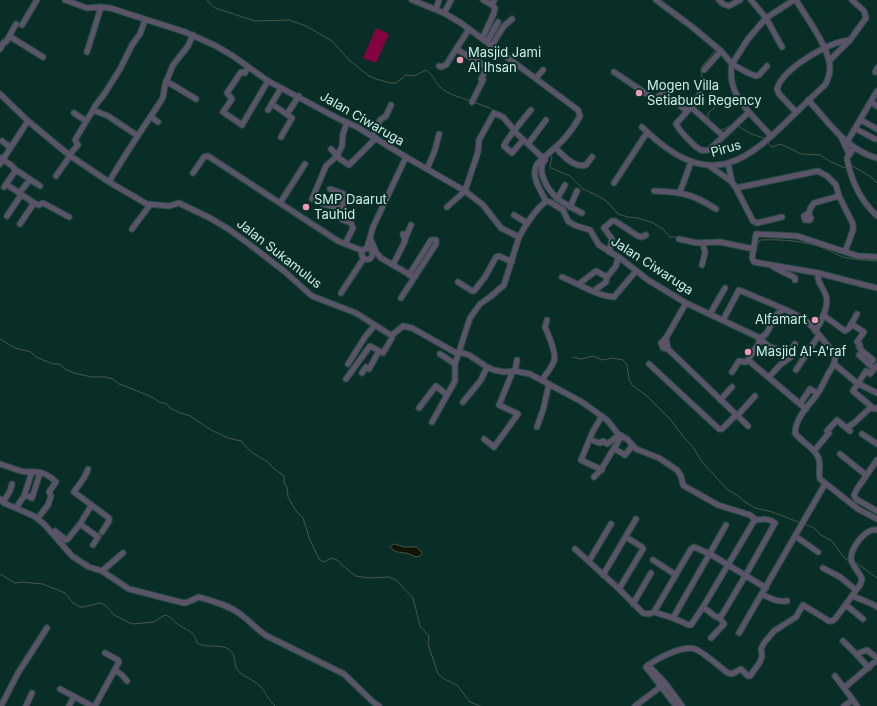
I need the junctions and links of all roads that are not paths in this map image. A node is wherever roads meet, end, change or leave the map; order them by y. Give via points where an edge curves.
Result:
1 (37, 0) edge
2 (65, 0) edge
3 (412, 0) edge
4 (439, 0) edge
5 (451, 0) edge
6 (483, 0) edge
7 (656, 0) edge
8 (719, 0) edge
9 (740, 0) edge
10 (751, 0) edge
11 (795, 0) edge
12 (852, 0) edge
13 (101, 7) junction
14 (436, 9) junction
15 (444, 13) junction
16 (766, 18) junction
17 (512, 19) dead end
18 (144, 20) junction
19 (498, 22) dead end
20 (16, 24) dead end
21 (22, 25) dead end
22 (469, 29) junction
23 (193, 35) junction
24 (9, 36) junction
25 (484, 40) junction
26 (850, 40) junction
27 (2, 43) edge
28 (492, 45) junction
29 (782, 47) dead end
30 (825, 48) junction
31 (0, 49) edge
32 (456, 49) junction
33 (721, 51) junction
34 (87, 52) dead end
35 (43, 57) dead end
36 (830, 61) junction
37 (732, 64) junction
38 (439, 66) dead end
39 (767, 66) dead end
40 (248, 67) junction
41 (543, 70) dead end
42 (704, 70) dead end
43 (614, 72) dead end
44 (536, 78) junction
45 (166, 81) junction
46 (268, 81) junction
47 (281, 88) junction
48 (877, 91) edge
49 (0, 94) edge
50 (700, 94) dead end
51 (299, 96) junction
52 (196, 99) dead end
53 (808, 100) junction
54 (472, 102) dead end
55 (871, 102) junction
56 (272, 104) junction
57 (390, 105) dead end
58 (877, 106) edge
59 (689, 109) junction
60 (93, 110) junction
61 (268, 110) dead end
62 (531, 110) dead end
63 (749, 112) junction
64 (796, 112) junction
65 (74, 113) dead end
66 (287, 114) junction
67 (151, 117) junction
68 (546, 120) dead end
69 (861, 120) junction
70 (28, 121) junction
71 (86, 121) junction
72 (158, 122) dead end
73 (347, 122) junction
74 (642, 127) dead end
75 (856, 129) junction
76 (877, 129) edge
77 (515, 131) junction
78 (648, 133) junction
79 (439, 134) dead end
80 (138, 136) junction
81 (281, 136) dead end
82 (722, 136) junction
83 (771, 136) junction
84 (841, 136) junction
85 (374, 137) junction
86 (875, 139) dead end
87 (523, 140) junction
88 (2, 141) dead end
89 (847, 142) junction
90 (528, 144) junction
91 (10, 147) junction
92 (556, 148) junction
93 (854, 148) junction
94 (331, 149) dead end
95 (70, 156) junction
96 (337, 156) junction
97 (848, 156) junction
98 (406, 157) junction
99 (545, 157) junction
100 (592, 157) dead end
101 (877, 158) edge
102 (1, 160) edge
103 (691, 162) junction
104 (728, 163) junction
105 (305, 164) dead end
106 (711, 167) junction
107 (427, 169) junction
108 (16, 170) junction
109 (193, 173) dead end
110 (56, 176) dead end
111 (30, 180) junction
112 (109, 182) junction
113 (732, 182) junction
114 (614, 183) dead end
115 (564, 185) dead end
116 (40, 186) dead end
117 (736, 188) junction
118 (330, 189) dead end
119 (465, 190) junction
120 (577, 191) dead end
121 (654, 191) dead end
122 (680, 192) junction
123 (20, 194) junction
124 (839, 196) junction
125 (312, 199) dead end
126 (558, 199) junction
127 (546, 201) junction
128 (34, 203) junction
129 (280, 203) junction
130 (323, 204) dead end
131 (150, 205) junction
132 (570, 207) junction
133 (448, 208) dead end
134 (343, 209) junction
135 (716, 209) dead end
136 (582, 213) dead end
137 (809, 214) dead end
138 (514, 215) dead end
139 (6, 216) dead end
140 (877, 216) edge
141 (69, 217) dead end
142 (782, 217) dead end
143 (527, 223) junction
144 (20, 224) dead end
145 (411, 225) dead end
146 (132, 229) dead end
147 (646, 235) dead end
148 (519, 237) junction
149 (679, 239) dead end
150 (371, 240) junction
151 (703, 243) junction
152 (345, 244) junction
153 (754, 249) junction
154 (365, 250) junction
155 (608, 252) junction
156 (845, 252) junction
157 (618, 257) junction
158 (877, 257) edge
159 (364, 258) junction
160 (512, 262) junction
161 (393, 265) junction
162 (702, 265) dead end
163 (771, 265) junction
164 (636, 271) junction
165 (818, 273) junction
166 (412, 276) junction
167 (562, 277) dead end
168 (607, 277) junction
169 (795, 280) dead end
170 (458, 282) dead end
171 (580, 283) dead end
172 (725, 288) dead end
173 (877, 288) edge
174 (595, 290) dead end
175 (341, 293) dead end
176 (401, 298) dead end
177 (686, 303) junction
178 (784, 309) junction
179 (710, 314) junction
180 (857, 314) dead end
181 (823, 315) junction
182 (547, 320) dead end
183 (723, 320) junction
184 (851, 324) junction
185 (374, 326) junction
186 (817, 333) junction
187 (392, 335) junction
188 (759, 338) junction
189 (795, 344) dead end
190 (379, 351) junction
191 (458, 353) junction
192 (789, 353) junction
193 (440, 354) dead end
194 (859, 355) dead end
195 (517, 360) dead end
196 (748, 360) junction
197 (348, 364) dead end
198 (455, 364) junction
199 (649, 364) dead end
200 (834, 364) junction
201 (869, 364) junction
202 (487, 367) junction
203 (876, 368) edge
204 (796, 370) dead end
205 (514, 371) junction
206 (732, 372) dead end
207 (362, 373) dead end
208 (769, 377) junction
209 (346, 379) dead end
210 (542, 380) junction
211 (859, 383) junction
212 (549, 384) junction
213 (732, 387) dead end
214 (877, 393) edge
215 (818, 394) junction
216 (447, 395) junction
217 (755, 396) dead end
218 (720, 400) junction
219 (464, 402) dead end
220 (800, 404) junction
221 (419, 408) dead end
222 (875, 408) edge
223 (806, 409) junction
224 (602, 416) junction
225 (736, 416) junction
226 (432, 422) dead end
227 (748, 426) dead end
228 (537, 427) dead end
229 (862, 434) dead end
230 (620, 435) junction
231 (484, 439) dead end
232 (594, 441) dead end
233 (877, 444) edge
234 (632, 446) junction
235 (614, 448) junction
236 (814, 451) junction
237 (840, 454) dead end
238 (877, 460) edge
239 (0, 464) edge
240 (88, 469) dead end
241 (602, 470) junction
242 (32, 472) junction
243 (40, 473) junction
244 (866, 475) junction
245 (594, 477) dead end
246 (12, 484) dead end
247 (825, 484) junction
248 (25, 495) junction
249 (1, 500) edge
250 (91, 506) junction
251 (16, 508) junction
252 (877, 510) edge
253 (38, 518) junction
254 (636, 519) dead end
255 (877, 519) edge
256 (756, 520) junction
257 (44, 524) junction
258 (80, 524) junction
259 (612, 524) dead end
260 (726, 525) dead end
261 (877, 530) edge
262 (102, 532) dead end
263 (795, 536) junction
264 (626, 537) junction
265 (93, 545) dead end
266 (575, 549) dead end
267 (818, 552) dead end
268 (123, 554) dead end
269 (710, 554) junction
270 (654, 560) dead end
271 (588, 561) junction
272 (728, 565) junction
273 (823, 568) dead end
274 (102, 571) junction
275 (651, 573) dead end
276 (676, 574) junction
277 (604, 575) junction
278 (746, 576) junction
279 (766, 588) junction
280 (619, 589) junction
281 (856, 590) junction
282 (762, 594) junction
283 (853, 596) junction
284 (787, 601) dead end
285 (633, 604) junction
286 (846, 605) junction
287 (703, 607) junction
288 (877, 607) edge
289 (654, 612) junction
290 (719, 617) junction
291 (673, 618) junction
292 (863, 619) dead end
293 (47, 628) dead end
294 (739, 632) dead end
295 (711, 638) dead end
296 (843, 641) dead end
297 (105, 653) dead end
298 (856, 654) junction
299 (877, 659) edge
300 (869, 668) junction
301 (114, 670) junction
302 (835, 676) dead end
303 (127, 681) dead end
304 (664, 685) junction
305 (844, 688) junction
306 (60, 689) dead end
307 (32, 693) dead end
308 (74, 697) junction
309 (853, 700) junction
310 (1, 706) edge
311 (26, 706) edge
312 (69, 706) edge
313 (94, 706) edge
314 (379, 706) edge
315 (635, 706) edge
316 (676, 706) edge
317 (682, 706) edge
318 (844, 706) edge
319 (857, 706) edge

1 - 21 street
2 - 13 street, Jalan Ciwaruga via 87,8
3 - 14 street
4 - 14 street
5 - 15 street
6 - 25 street via 493,3 495,8
7 - 33 street
8 - 9 street via 726,6
10 - 16 street
11 - 16 street
11 - 30 street
12 - 26 street via 866,16
13 - 18 street, Jalan Ciwaruga
13 - 34 street
14 - 15 street
15 - 22 street
16 - 29 street
16 - 37 street
17 - 28 street via 504,26
18 - 23 street, Jalan Ciwaruga
18 - 60 street via 140,34
19 - 25 street
20 - 24 street
22 - 25 street
22 - 32 street
23 - 40 street, Jalan Ciwaruga
23 - 45 street via 173,65
24 - 27 street via 6,42
24 - 35 street
25 - 28 street
26 - 30 street
26 - 36 street
27 - 31 street
28 - 44 street
30 - 36 street
30 - 64 street via 795,66 779,84 779,94
32 - 38 street via 446,65
32 - 54 street via 488,67
33 - 37 street
33 - 42 street
36 - 53 street, Pirus via 827,82
37 - 39 street via 756,76
37 - 63 street via 732,87
40 - 46 street, Jalan Ciwaruga
40 - 46 street via 245,73 241,72 227,93 232,99 223,112 231,118 242,125
41 - 44 street
43 - 59 street via 654,99 665,94
44 - 92 street via 576,108 580,116
45 - 52 street
45 - 67 street via 163,97
46 - 47 street, Jalan Ciwaruga
47 - 51 street, Jalan Ciwaruga
47 - 56 street
48 - 55 street
49 - 70 street, Jalan Sukamulus
50 - 59 street
51 - 66 street
51 - 73 street, Jalan Ciwaruga
53 - 64 street, Pirus
53 - 84 street
55 - 58 street
55 - 69 street
56 - 61 street
56 - 66 street
57 - 85 street via 386,116 380,120
59 - 82 street
59 - 82 street via 676,126 699,149 707,150
60 - 71 street
60 - 80 street
62 - 77 street
63 - 82 street
63 - 83 street
64 - 83 street, Pirus
65 - 71 street
66 - 81 street via 292,118
67 - 72 street
67 - 80 street
68 - 90 street
69 - 75 street
69 - 76 street
70 - 91 street
70 - 95 street, Jalan Sukamulus
71 - 95 street via 75,140 78,145
73 - 85 street, Jalan Ciwaruga
73 - 96 street
74 - 78 street, Pirus
75 - 86 street
75 - 89 street
77 - 87 street
77 - 87 street via 505,142 504,147 512,153
77 - 119 street via 503,117 494,113 478,141 478,152
78 - 103 street, Pirus via 665,148
78 - 114 street
79 - 107 street
80 - 112 street
83 - 104 street, Pirus via 751,153
84 - 89 street
84 - 97 street
85 - 96 street via 350,165
85 - 98 street, Jalan Ciwaruga
87 - 90 street
88 - 91 street
89 - 93 street
90 - 99 street
91 - 102 street
92 - 99 street
92 - 100 street via 579,166 586,165
93 - 97 street
93 - 101 street
94 - 96 street
95 - 110 street
95 - 112 street, Jalan Sukamulus
96 - 125 street via 326,166
97 - 140 street via 855,185 865,203
98 - 107 street, Jalan Ciwaruga
98 - 150 street via 376,221
99 - 126 street via 541,166 542,174 547,187
99 - 127 street via 537,164 534,172
102 - 108 street
103 - 106 street, Pirus
103 - 122 street
104 - 106 street, Pirus
104 - 113 street
105 - 129 street
106 - 113 street
107 - 119 street, Jalan Ciwaruga
108 - 111 street
108 - 123 street via 5,186
109 - 129 street via 204,157 208,156
111 - 116 street
111 - 123 street
112 - 131 street, Jalan Sukamulus
113 - 117 street
115 - 126 street
117 - 124 street via 818,171 831,180
117 - 142 street via 753,221 757,223
118 - 134 street via 344,194
119 - 133 street
119 - 148 street, Jalan Ciwaruga via 483,205 501,228
120 - 132 street
121 - 122 street
122 - 135 street via 702,200
123 - 128 street
123 - 139 street
124 - 137 street via 816,202
124 - 156 street via 854,226
126 - 132 street
127 - 143 street
127 - 155 street, Jalan Ciwaruga via 563,210 568,221 574,225 590,230 599,245
128 - 141 street via 43,203
128 - 144 street
129 - 152 street
130 - 134 street
131 - 146 street
131 - 185 street, Jalan Sukamulus via 179,204 210,218 249,244 312,296 356,313
132 - 136 street
134 - 152 street via 341,219 351,223 353,228
138 - 143 street
143 - 148 street
145 - 161 street
147 - 155 street via 638,236 612,221 604,228 612,239
148 - 160 street
149 - 151 street
150 - 154 street
150 - 161 street via 379,256
151 - 153 street via 720,242
151 - 162 street via 705,253
152 - 154 street
153 - 156 street via 756,234 797,236
153 - 163 street via 754,262
154 - 159 street via 362,256
154 - 159 street via 371,250 372,254 369,259
155 - 157 street, Jalan Ciwaruga
156 - 158 street
157 - 164 street, Jalan Ciwaruga
157 - 168 street via 616,266
159 - 175 street
160 - 170 street via 496,257 474,291
160 - 191 street via 504,285 480,304 470,318
161 - 166 street
163 - 165 street
163 - 169 street
164 - 167 street via 614,297 593,292
164 - 177 street, Jalan Ciwaruga
165 - 173 street
165 - 181 street via 818,283 826,297
166 - 166 street via 436,244 437,242 431,240
166 - 176 street
168 - 171 street via 596,271
168 - 174 street via 606,282
172 - 179 street
177 - 179 street, Jalan Ciwaruga
177 - 218 street via 666,338 668,349
178 - 183 street via 739,290
178 - 186 street via 806,321
178 - 188 street via 777,314 766,334
179 - 183 street, Jalan Ciwaruga
180 - 184 street
181 - 184 street via 845,331
181 - 186 street
182 - 210 street via 545,327 555,358
183 - 188 street, Jalan Ciwaruga
184 - 201 street via 864,332 857,342 861,350 872,360
185 - 187 street, Jalan Sukamulus
185 - 197 street
186 - 200 street via 835,354
186 - 204 street
187 - 190 street via 383,353
187 - 191 street via 401,327 407,326
188 - 192 street, Jalan Ciwaruga via 768,346
188 - 196 street via 759,343
189 - 192 street
190 - 207 street via 369,369 366,367
190 - 209 street via 369,346
191 - 198 street
191 - 202 street via 469,355
192 - 208 street via 791,357
193 - 198 street
194 - 201 street
195 - 205 street
196 - 206 street via 739,361
196 - 208 street
198 - 216 street via 455,381
199 - 225 street via 719,429
200 - 211 street
200 - 215 street
201 - 203 street
202 - 205 street via 501,372
202 - 219 street
203 - 211 street via 870,374 866,371
205 - 210 street via 526,372
205 - 231 street via 499,405 518,414 494,448
208 - 220 street
210 - 212 street
211 - 214 street
211 - 222 street via 853,391
212 - 224 street
212 - 228 street
213 - 218 street
215 - 220 street via 810,389
215 - 223 street
216 - 221 street via 436,386
216 - 226 street
217 - 225 street
218 - 225 street
220 - 223 street
222 - 236 street via 866,411 848,429 837,420
223 - 236 street via 796,426 795,433
224 - 230 street
224 - 241 street via 581,460
225 - 227 street
229 - 233 street
230 - 232 street via 607,444 603,441
230 - 234 street
230 - 235 street
234 - 235 street via 624,455
234 - 256 street via 659,458 677,470 686,487 718,505 750,515
235 - 241 street
236 - 247 street via 819,459 818,476
237 - 244 street
238 - 244 street
239 - 242 street via 22,472
240 - 250 street via 85,478 74,492
241 - 245 street
242 - 243 street
242 - 248 street
243 - 248 street via 32,498
243 - 253 street via 56,482 49,492 51,496 48,505
244 - 252 street via 854,495 856,499
246 - 249 street via 10,491
247 - 255 street via 858,509
247 - 263 street
248 - 251 street
249 - 251 street
250 - 258 street
250 - 262 street via 110,519
251 - 253 street
253 - 257 street
254 - 264 street
256 - 272 street
256 - 278 street via 766,519 775,523
257 - 258 street via 66,540
257 - 274 street via 72,556 89,567
258 - 265 street via 98,538
259 - 271 street
260 - 269 street
261 - 281 street via 865,533 851,559 862,579
263 - 267 street
263 - 279 street
264 - 277 street
264 - 280 street via 643,549
266 - 271 street
268 - 274 street
269 - 272 street
269 - 276 street via 694,547
269 - 291 street
270 - 276 street
271 - 277 street
272 - 278 street
272 - 287 street
273 - 281 street
274 - 314 street via 129,589 184,603 199,597 227,607 259,631 344,674
275 - 285 street
276 - 289 street
277 - 280 street
278 - 279 street
278 - 290 street
279 - 282 street
280 - 285 street
281 - 283 street
282 - 284 street via 771,600
282 - 294 street
283 - 286 street
283 - 288 street
285 - 289 street via 647,615
286 - 292 street
286 - 304 street via 832,621 802,605 796,617 774,632 764,644 760,662 749,676 741,669 732,674 728,673 700,651 693,649 676,651 658,658 647,666
287 - 290 street
287 - 291 street via 690,625
289 - 291 street
290 - 295 street via 724,624
293 - 310 street via 18,673
296 - 298 street
297 - 301 street via 119,661
298 - 299 street via 867,650
298 - 300 street
299 - 300 street
300 - 305 street
301 - 303 street
301 - 313 street
302 - 305 street
304 - 315 street
304 - 316 street
304 - 317 street
305 - 309 street
306 - 308 street
307 - 311 street
308 - 312 street
308 - 313 street
309 - 318 street
309 - 319 street

